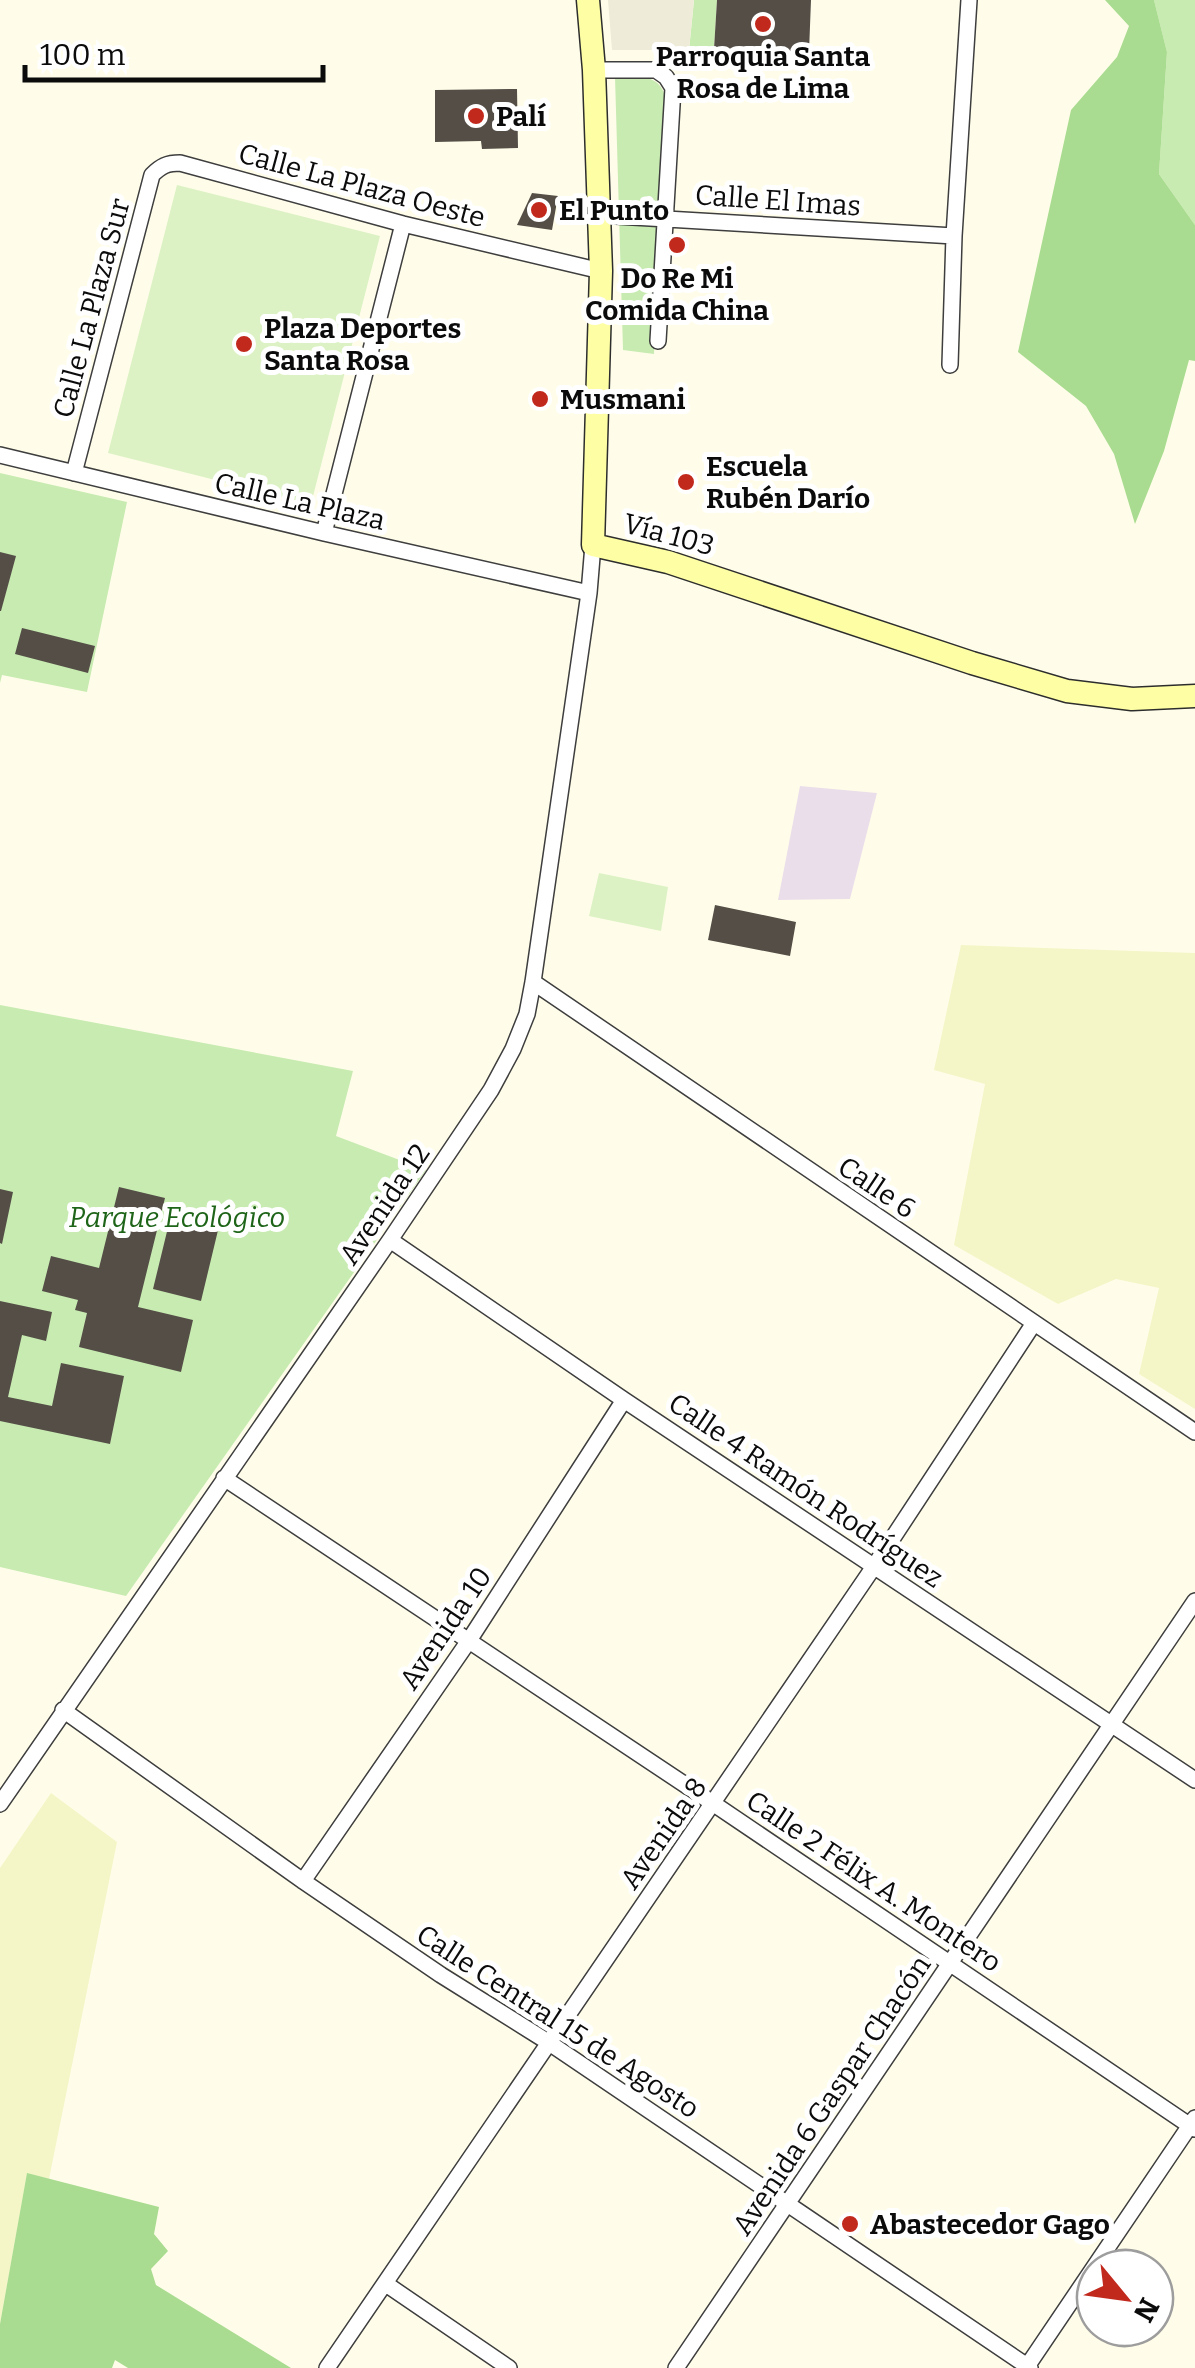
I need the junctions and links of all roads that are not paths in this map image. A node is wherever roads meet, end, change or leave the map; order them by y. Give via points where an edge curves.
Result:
1 (588, 0) edge
2 (969, 0) edge
3 (594, 70) junction
4 (168, 163) joint
5 (598, 215) junction
6 (666, 218) junction
7 (403, 224) junction
8 (954, 236) junction
9 (601, 271) junction
10 (658, 341) dead end
11 (950, 365) dead end
12 (0, 454) edge
13 (74, 473) junction
14 (324, 533) junction
15 (593, 544) junction
16 (589, 594) junction
17 (1195, 696) edge
18 (533, 982) junction
19 (390, 1240) junction
20 (1034, 1324) junction
21 (624, 1400) junction
22 (1195, 1432) edge
23 (224, 1478) junction
24 (875, 1566) junction
25 (1195, 1601) edge
26 (468, 1642) junction
27 (63, 1710) junction
28 (1110, 1723) junction
29 (1195, 1780) edge
30 (3, 1796) edge
31 (714, 1804) junction
32 (303, 1880) junction
33 (950, 1963) junction
34 (548, 2042) junction
35 (1193, 2124) edge
36 (788, 2203) junction
37 (386, 2284) junction
38 (1028, 2367) edge
39 (327, 2368) edge
40 (509, 2368) edge
41 (676, 2368) edge

1 - 3 main road, Vía 103
2 - 8 street
3 - 5 main road, Vía 103
3 - 6 street via 656,70 672,88
4 - 7 street, Calle La Plaza Oeste
4 - 13 street, Calle La Plaza Sur via 152,175
5 - 6 street, Calle El Imas
5 - 9 main road, Vía 103
6 - 8 street, Calle El Imas
6 - 10 street
7 - 9 street, Calle La Plaza Oeste
7 - 14 street
8 - 11 street
9 - 15 main road, Vía 103
12 - 13 street, Calle La Plaza
13 - 14 street, Calle La Plaza
14 - 16 street, Calle La Plaza
15 - 16 street, Avenida 12
15 - 17 main road, Vía 103 via 668,562 1038,684 1115,698
16 - 18 street, Avenida 12
18 - 19 street, Avenida 12 via 513,1049 491,1090
18 - 20 street, Calle 6
19 - 21 street, Calle 4 Ramón Rodríguez
19 - 23 street, Avenida 12
20 - 22 street, Calle 6
20 - 24 street, Avenida 8
21 - 24 street, Calle 4 Ramón Rodríguez
21 - 26 street, Avenida 10
23 - 26 street, Calle 2 Félix A. Montero
23 - 27 street, Avenida 12
24 - 28 street, Calle 4 Ramón Rodríguez
24 - 31 street, Avenida 8
25 - 28 street, Avenida 6 Gaspar Chacón
26 - 31 street, Calle 2 Félix A. Montero
26 - 32 street, Avenida 10
27 - 30 street, Avenida 12
27 - 32 street, Calle Central 15 de Agosto
28 - 29 street, Calle 4 Ramón Rodríguez
28 - 33 street, Avenida 6 Gaspar Chacón
31 - 33 street, Calle 2 Félix A. Montero
31 - 34 street, Avenida 8
32 - 34 street, Calle Central 15 de Agosto
33 - 35 street, Calle 2 Félix A. Montero
33 - 36 street, Avenida 6 Gaspar Chacón
34 - 36 street, Calle Central 15 de Agosto
34 - 37 street, Avenida 8
35 - 38 street
36 - 38 street, Calle Central 15 de Agosto
36 - 41 street, Avenida 6 Gaspar Chacón
37 - 39 street, Avenida 8
37 - 40 street

